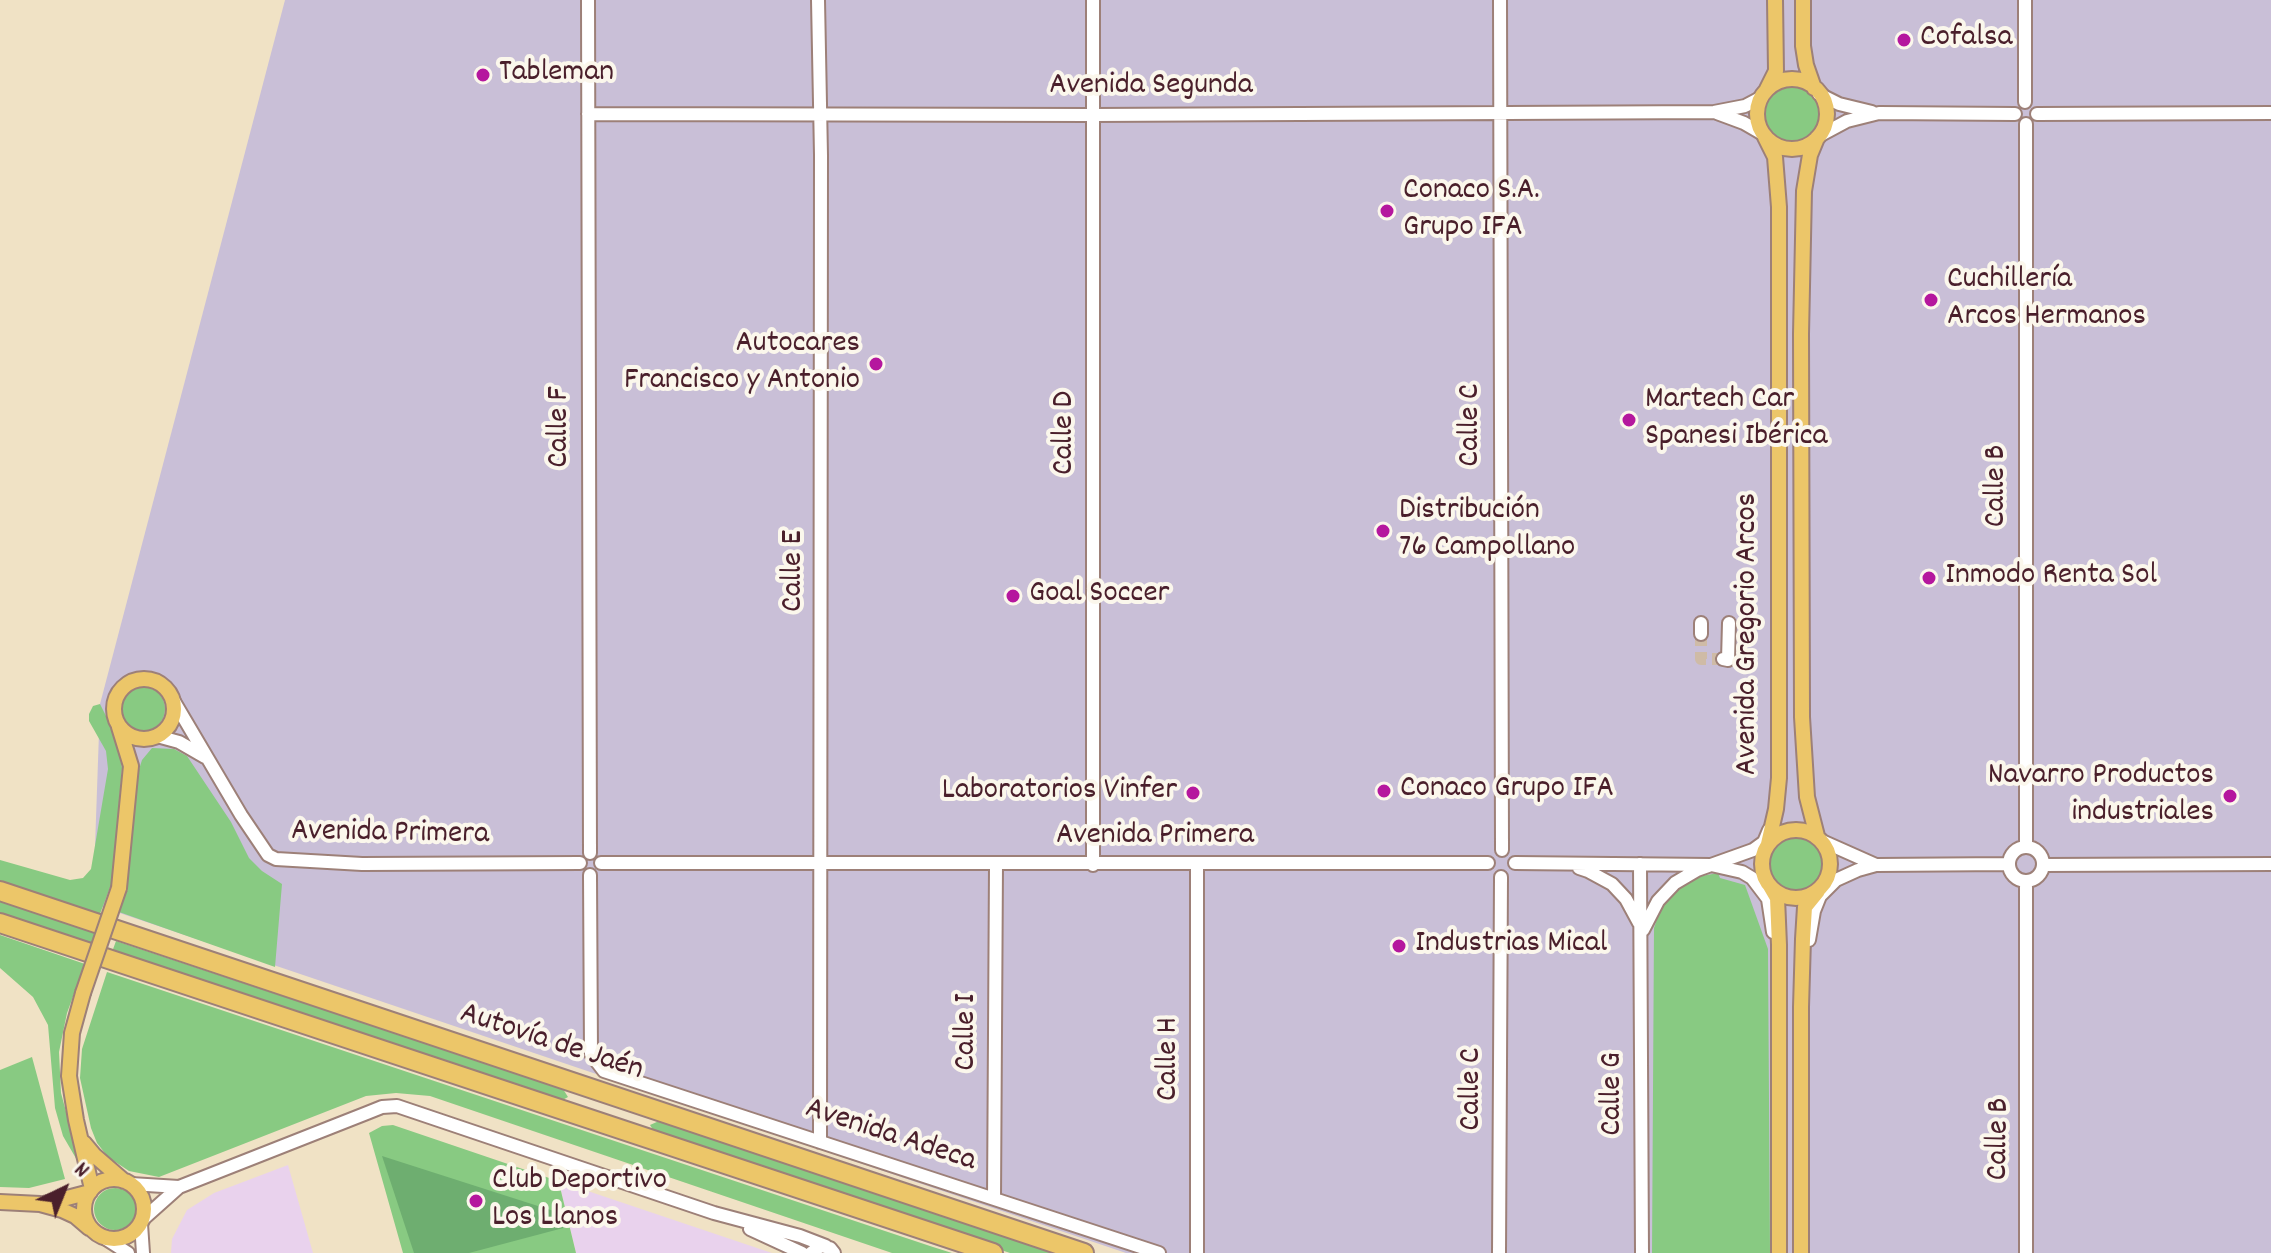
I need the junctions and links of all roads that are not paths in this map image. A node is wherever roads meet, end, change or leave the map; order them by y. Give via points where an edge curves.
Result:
1 (588, 0) edge
2 (818, 0) edge
3 (1093, 0) edge
4 (1500, 0) edge
5 (1775, 0) edge
6 (1803, 0) edge
7 (2025, 0) edge
8 (1817, 91) junction
9 (1764, 93) junction
10 (2025, 102) junction
11 (1502, 112) junction
12 (1714, 112) junction
13 (1879, 113) junction
14 (2271, 113) edge
15 (588, 114) junction
16 (820, 114) junction
17 (2015, 114) junction
18 (2037, 114) junction
19 (1093, 115) junction
20 (2026, 124) junction
21 (1764, 136) junction
22 (1818, 137) junction
23 (1729, 623) dead end
24 (1723, 659) dead end
25 (172, 698) junction
26 (119, 726) junction
27 (155, 736) junction
28 (206, 757) junction
29 (131, 766) junction
30 (1820, 839) junction
31 (1762, 847) junction
32 (2026, 847) junction
33 (1502, 850) junction
34 (590, 853) junction
35 (822, 862) junction
36 (580, 863) junction
37 (601, 863) junction
38 (1488, 863) junction
39 (1515, 863) junction
40 (1556, 863) junction
41 (1197, 864) junction
42 (1640, 864) junction
43 (2009, 864) junction
44 (2271, 864) edge
45 (996, 865) junction
46 (1093, 865) junction
47 (1711, 865) junction
48 (1876, 865) junction
49 (2043, 865) junction
50 (590, 875) junction
51 (1501, 877) junction
52 (2026, 881) junction
53 (1763, 882) junction
54 (1826, 884) junction
55 (0, 891) edge
56 (0, 923) edge
57 (1641, 932) junction
58 (1801, 1007) junction
59 (82, 1140) junction
60 (820, 1142) junction
61 (127, 1182) junction
62 (179, 1187) junction
63 (91, 1190) junction
64 (994, 1199) junction
65 (0, 1202) edge
66 (40, 1204) junction
67 (714, 1213) junction
68 (142, 1222) junction
69 (91, 1229) junction
70 (106, 1239) junction
71 (830, 1249) edge
72 (128, 1253) edge
73 (143, 1253) edge
74 (802, 1253) edge
75 (811, 1253) edge
76 (849, 1253) edge
77 (993, 1253) edge
78 (1084, 1253) edge
79 (1159, 1253) edge
80 (1197, 1253) edge
81 (1499, 1253) edge
82 (1642, 1253) edge
83 (1779, 1253) edge
84 (1801, 1253) edge
85 (2026, 1253) edge

1 - 15 street, Calle F
2 - 16 street, Calle E
3 - 19 street, Calle D
4 - 11 street, Calle C
5 - 9 main road via 1776,71
6 - 8 main road via 1803,46
7 - 10 street
8 - 9 main road via 1790,79
8 - 13 street via 1839,104
8 - 22 main road via 1826,112
9 - 12 street, Avenida Segunda via 1745,106
9 - 21 main road via 1757,117
10 - 17 street
10 - 18 street via 2033,104
11 - 12 street, Avenida Segunda
11 - 19 street, Avenida Segunda
11 - 33 street, Calle C
12 - 21 street, Avenida Segunda
13 - 17 street
13 - 22 street via 1847,121
14 - 18 street
15 - 16 street, Avenida Segunda
15 - 34 street, Calle F
16 - 19 street, Avenida Segunda
16 - 35 street, Calle E
17 - 20 street
18 - 20 street
19 - 46 street, Calle D
20 - 32 street, Calle B
21 - 22 main road via 1773,144 1796,149
21 - 31 main road, Avenida Gregorio Arcos via 1775,157 1779,207 1779,751 1774,820
22 - 30 main road, Avenida Gregorio Arcos via 1804,191 1802,717 1807,797
23 - 24 street via 1728,660
25 - 26 main road via 154,680 129,682 114,702
25 - 27 main road via 170,724
25 - 28 street
26 - 27 main road via 135,737
26 - 29 main road
27 - 28 street
27 - 29 main road
28 - 36 street, Avenida Primera via 260,845 276,859
29 - 59 main road, bridge via 119,888 72,1033 69,1076
30 - 31 main road via 1804,830 1790,830
30 - 48 street
30 - 54 main road via 1831,862
31 - 47 street
31 - 53 main road
32 - 43 street via 2013,853
32 - 49 street via 2037,852
33 - 38 street
33 - 39 street
34 - 36 street
34 - 37 street
35 - 37 street, Avenida Primera
35 - 45 street, Avenida Primera
35 - 60 street, Calle E
36 - 50 street
37 - 50 street via 598,873
38 - 41 street, Avenida Primera
38 - 51 street via 1493,875
39 - 40 street
39 - 51 street via 1510,875
40 - 42 street
40 - 57 street via 1612,884 1626,899
41 - 46 street, Avenida Primera
41 - 80 street, Calle H
42 - 47 street
42 - 57 street, Calle G
43 - 48 street
43 - 52 street via 2016,878
44 - 49 street
45 - 46 street, Avenida Primera
45 - 64 street, Calle I
47 - 53 street
47 - 57 street, Calle G via 1666,890
48 - 54 street
49 - 52 street via 2038,876
50 - 60 street, Avenida Adeca via 591,1054 604,1071
51 - 81 street, Calle C
52 - 85 street, Calle B
53 - 54 main road via 1796,898
53 - 83 main road via 1777,898
54 - 58 street via 1814,911
54 - 58 main road via 1805,907
55 - 78 highway, Autovía de Jaén
56 - 77 highway, Autovía de Jaén
57 - 82 street, Calle G
58 - 84 main road
59 - 61 main road
59 - 63 main road
60 - 64 street, Avenida Adeca
61 - 62 street
61 - 63 main road via 105,1180
61 - 68 main road via 143,1200
62 - 67 street via 382,1107 397,1106
62 - 68 street
63 - 66 main road
63 - 69 main road via 84,1206
64 - 79 street, Avenida Adeca
65 - 66 main road
66 - 69 main road via 75,1216
67 - 71 street
67 - 74 street
68 - 70 main road via 126,1237
68 - 73 street
69 - 70 main road
70 - 72 street
71 - 75 street via 817,1247
71 - 76 street

